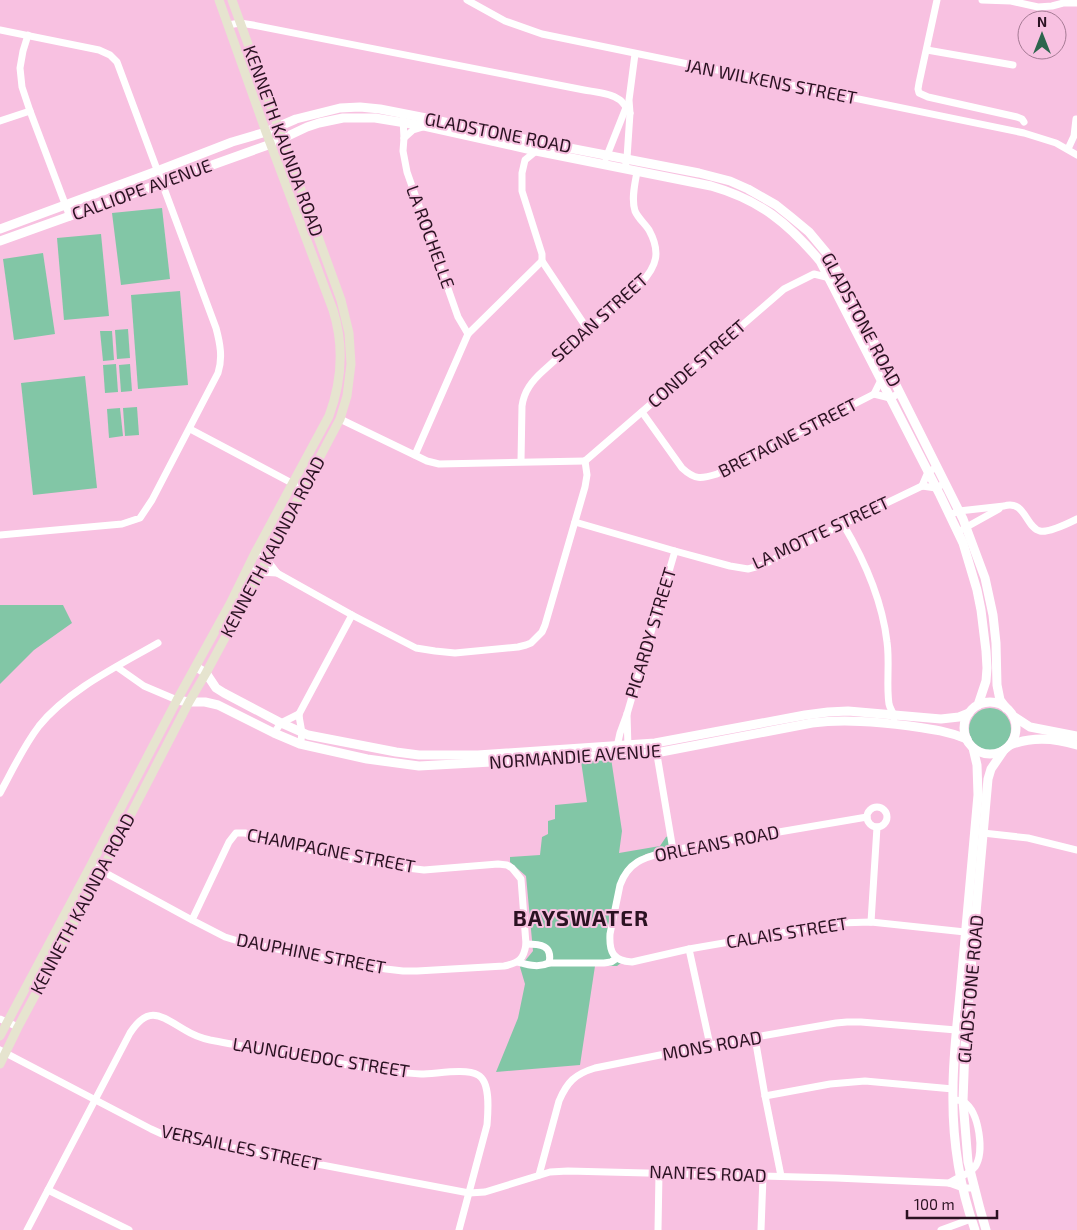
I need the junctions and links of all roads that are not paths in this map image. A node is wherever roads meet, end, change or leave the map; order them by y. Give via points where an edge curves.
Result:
1 (219, 0) edge
2 (232, 0) edge
3 (467, 0) edge
4 (937, 0) edge
5 (982, 0) edge
6 (1077, 4) edge
7 (240, 23) junction
8 (228, 25) junction
9 (0, 30) edge
10 (28, 35) junction
11 (927, 50) junction
12 (635, 54) junction
13 (1013, 65) dead end
14 (628, 107) junction
15 (30, 110) junction
16 (1077, 114) edge
17 (404, 118) junction
18 (1077, 120) edge
19 (0, 121) edge
20 (425, 122) junction
21 (1024, 122) dead end
22 (279, 126) junction
23 (266, 132) junction
24 (520, 137) junction
25 (404, 138) junction
26 (284, 139) junction
27 (271, 144) junction
28 (537, 146) junction
29 (518, 147) junction
30 (1068, 150) junction
31 (607, 154) junction
32 (1077, 155) edge
33 (627, 158) junction
34 (525, 160) junction
35 (650, 163) junction
36 (605, 165) junction
37 (625, 168) junction
38 (157, 171) junction
39 (637, 172) junction
40 (648, 174) junction
41 (162, 183) junction
42 (65, 206) junction
43 (70, 216) junction
44 (0, 230) edge
45 (0, 242) edge
46 (829, 256) junction
47 (542, 261) junction
48 (820, 261) junction
49 (329, 266) junction
50 (319, 271) junction
51 (814, 274) junction
52 (834, 276) junction
53 (588, 330) junction
54 (468, 334) junction
55 (891, 376) junction
56 (881, 380) junction
57 (900, 393) junction
58 (874, 394) junction
59 (890, 398) junction
60 (642, 412) junction
61 (340, 418) junction
62 (190, 429) junction
63 (414, 455) junction
64 (585, 460) junction
65 (521, 461) junction
66 (937, 467) junction
67 (928, 472) junction
68 (292, 483) junction
69 (945, 483) junction
70 (922, 486) junction
71 (936, 488) junction
72 (303, 489) junction
73 (1004, 506) junction
74 (959, 511) junction
75 (949, 515) junction
76 (1077, 519) edge
77 (575, 522) junction
78 (843, 524) junction
79 (967, 528) junction
80 (957, 532) junction
81 (0, 536) edge
82 (675, 552) junction
83 (255, 553) junction
84 (267, 560) junction
85 (248, 567) junction
86 (260, 572) junction
87 (277, 573) junction
88 (230, 604) junction
89 (241, 609) junction
90 (352, 615) junction
91 (158, 643) dead end
92 (117, 667) junction
93 (196, 667) junction
94 (206, 673) junction
95 (177, 700) junction
96 (189, 702) junction
97 (978, 705) junction
98 (1006, 708) junction
99 (969, 713) junction
100 (299, 714) junction
101 (626, 714) junction
102 (892, 715) junction
103 (1013, 716) junction
104 (280, 723) junction
105 (274, 733) junction
106 (303, 734) junction
107 (1077, 736) edge
108 (967, 739) junction
109 (300, 744) junction
110 (1077, 745) edge
111 (655, 748) junction
112 (973, 748) junction
113 (1007, 748) junction
114 (616, 751) junction
115 (628, 751) junction
116 (396, 752) junction
117 (394, 764) junction
118 (0, 793) edge
119 (867, 817) junction
120 (877, 827) junction
121 (980, 833) junction
122 (673, 850) junction
123 (1077, 850) edge
124 (92, 865) junction
125 (101, 872) junction
126 (192, 920) junction
127 (871, 922) junction
128 (969, 932) junction
129 (526, 944) junction
130 (689, 950) junction
131 (615, 956) junction
132 (518, 962) junction
133 (550, 963) junction
134 (4, 1021) edge
135 (967, 1023) junction
136 (18, 1027) junction
137 (956, 1030) junction
138 (0, 1036) edge
139 (755, 1038) junction
140 (966, 1039) junction
141 (710, 1045) junction
142 (3, 1052) edge
143 (0, 1064) edge
144 (964, 1081) junction
145 (953, 1085) junction
146 (765, 1096) junction
147 (94, 1100) junction
148 (953, 1100) junction
149 (963, 1101) junction
150 (971, 1172) junction
151 (659, 1173) junction
152 (540, 1174) junction
153 (763, 1176) junction
154 (781, 1176) junction
155 (960, 1176) junction
156 (949, 1183) junction
157 (963, 1188) junction
158 (975, 1188) junction
159 (48, 1190) junction
160 (469, 1193) junction
161 (980, 1210) junction
162 (972, 1222) edge
163 (985, 1226) edge
164 (27, 1230) edge
165 (129, 1230) edge
166 (459, 1230) edge
167 (658, 1230) edge
168 (761, 1230) edge
169 (941, 1230) edge

1 - 8 main road, KENNETH KAUNDA ROAD
2 - 7 main road, KENNETH KAUNDA ROAD
3 - 12 street, JAN WILKENS STREET via 505,21 542,34
4 - 11 street
5 - 6 street via 1011,1 1038,7 1063,2
7 - 8 street
7 - 14 street via 601,94 619,99
7 - 22 main road, KENNETH KAUNDA ROAD
8 - 23 main road, KENNETH KAUNDA ROAD
9 - 10 street
10 - 15 street via 20,68 22,88
10 - 38 street via 99,50 114,58
11 - 13 street
11 - 21 street via 918,91 921,95 1017,117
12 - 14 street
12 - 30 street, JAN WILKENS STREET via 1024,133
14 - 31 street
14 - 33 street
15 - 19 street
15 - 42 street
16 - 18 street
17 - 20 street, GLADSTONE ROAD
17 - 22 street, GLADSTONE ROAD via 380,109 340,108
17 - 25 street, LA ROCHELLE
17 - 26 street, GLADSTONE ROAD via 343,118 307,127
18 - 30 street
20 - 24 street, GLADSTONE ROAD
20 - 25 street
20 - 29 street, GLADSTONE ROAD
22 - 23 street, CALLIOPE AVENUE
22 - 26 main road, KENNETH KAUNDA ROAD
23 - 27 main road, KENNETH KAUNDA ROAD
23 - 38 street, CALLIOPE AVENUE
24 - 28 street, GLADSTONE ROAD
24 - 29 street
25 - 54 street, LA ROCHELLE via 407,172 458,317
26 - 27 street, CALLIOPE AVENUE
26 - 49 main road, KENNETH KAUNDA ROAD
27 - 41 street, CALLIOPE AVENUE
27 - 50 main road, KENNETH KAUNDA ROAD
28 - 29 street, GLADSTONE ROAD
28 - 31 street, GLADSTONE ROAD
28 - 34 street
28 - 36 street, GLADSTONE ROAD
29 - 34 street
30 - 32 street, JAN WILKENS STREET
31 - 33 street, GLADSTONE ROAD
31 - 36 street
33 - 35 street, GLADSTONE ROAD
33 - 37 street
34 - 47 street via 522,191
35 - 40 street
35 - 46 street, GLADSTONE ROAD via 713,176 748,189 791,217
36 - 37 street, GLADSTONE ROAD
37 - 39 street, GLADSTONE ROAD
38 - 41 street
38 - 42 street, CALLIOPE AVENUE
39 - 40 street, GLADSTONE ROAD
39 - 53 street, SEDAN STREET via 635,211 654,241 655,262 641,283
40 - 48 street, GLADSTONE ROAD via 728,190 744,198 771,212
41 - 43 street, CALLIOPE AVENUE
41 - 62 street via 221,348 218,373
42 - 43 street
42 - 44 street, CALLIOPE AVENUE
43 - 45 street, CALLIOPE AVENUE
46 - 48 street
46 - 52 street, GLADSTONE ROAD
47 - 53 street
47 - 54 street
48 - 51 street
48 - 52 street, GLADSTONE ROAD
49 - 50 main road
49 - 61 main road, KENNETH KAUNDA ROAD via 346,318 351,348 348,389
50 - 68 main road, KENNETH KAUNDA ROAD via 336,320 339,380 328,416
51 - 52 street
51 - 60 street, CONDE STREET via 784,289
52 - 55 street, GLADSTONE ROAD
52 - 56 street, GLADSTONE ROAD
53 - 65 street, SEDAN STREET via 542,371 526,392 522,406
54 - 63 street
55 - 56 street
55 - 57 street, GLADSTONE ROAD
56 - 58 street, BRETAGNE STREET
56 - 59 street, GLADSTONE ROAD
57 - 59 street
57 - 66 street, GLADSTONE ROAD
58 - 59 street, BRETAGNE STREET
58 - 60 street, BRETAGNE STREET via 717,474 698,478 682,468
59 - 67 street, GLADSTONE ROAD
60 - 64 street, CONDE STREET
61 - 63 street
61 - 72 main road, KENNETH KAUNDA ROAD
62 - 68 street
62 - 81 street via 140,518 122,524
63 - 65 street via 439,464
64 - 65 street
64 - 77 street via 586,482
66 - 67 street
66 - 69 street, GLADSTONE ROAD
67 - 70 street
67 - 71 street, GLADSTONE ROAD
68 - 72 street
68 - 83 main road, KENNETH KAUNDA ROAD
69 - 71 street
69 - 74 street, GLADSTONE ROAD
70 - 71 street
70 - 78 street, LA MOTTE STREET
71 - 75 street, GLADSTONE ROAD
72 - 84 main road, KENNETH KAUNDA ROAD
73 - 74 street
73 - 76 street via 1015,506 1040,531
73 - 79 street
74 - 75 street
74 - 79 street, GLADSTONE ROAD
75 - 80 street, GLADSTONE ROAD
77 - 82 street, LA MOTTE STREET
77 - 90 street via 545,625 531,643 455,653 416,648
78 - 82 street, LA MOTTE STREET via 763,565 748,569
78 - 102 street via 866,566 884,619
79 - 80 street
79 - 98 street, GLADSTONE ROAD via 990,600 997,685 1000,700
80 - 97 street, GLADSTONE ROAD via 977,590 983,624 987,668
82 - 101 street, PICARDY STREET
83 - 84 street
83 - 85 main road, KENNETH KAUNDA ROAD
84 - 86 main road, KENNETH KAUNDA ROAD
84 - 87 street
85 - 86 street
85 - 88 main road, KENNETH KAUNDA ROAD
86 - 87 street
86 - 89 main road, KENNETH KAUNDA ROAD
87 - 90 street
88 - 89 main road
88 - 93 main road, KENNETH KAUNDA ROAD
89 - 94 main road, KENNETH KAUNDA ROAD
90 - 100 street
91 - 92 street
92 - 95 street via 144,686
92 - 118 street via 49,715 32,737
93 - 94 street, NORMANDIE AVENUE
93 - 95 main road, KENNETH KAUNDA ROAD
94 - 96 main road, KENNETH KAUNDA ROAD
94 - 104 street, NORMANDIE AVENUE via 220,691
95 - 96 street, NORMANDIE AVENUE
95 - 124 main road, KENNETH KAUNDA ROAD
96 - 105 street, NORMANDIE AVENUE via 218,705
96 - 125 main road, KENNETH KAUNDA ROAD
97 - 98 street via 993,702
97 - 99 street
98 - 103 street
99 - 102 street, NORMANDIE AVENUE via 941,719
99 - 108 street via 964,730
100 - 104 street
100 - 106 street
101 - 114 street, PICARDY STREET
101 - 115 street, PICARDY STREET
102 - 108 street, NORMANDIE AVENUE
102 - 111 street, NORMANDIE AVENUE via 881,718 848,711 805,715
103 - 107 street via 1030,727
103 - 113 street via 1016,730
104 - 105 street
104 - 106 street, NORMANDIE AVENUE
105 - 109 street, NORMANDIE AVENUE
106 - 109 street
106 - 116 street, NORMANDIE AVENUE
108 - 112 street
109 - 117 street, NORMANDIE AVENUE
110 - 113 street via 1038,739 1021,741
111 - 115 street, NORMANDIE AVENUE
111 - 122 street
112 - 113 street via 985,754
112 - 121 street, GLADSTONE ROAD via 978,776
113 - 121 street, GLADSTONE ROAD via 991,769
114 - 115 street, NORMANDIE AVENUE
114 - 116 street, NORMANDIE AVENUE via 461,755
114 - 117 street, NORMANDIE AVENUE via 428,767
116 - 117 street
119 - 120 street via 871,825
119 - 120 street via 874,808 885,810 887,821
119 - 122 street, ORLEANS ROAD
120 - 127 street
121 - 123 street via 1028,838
121 - 128 street, GLADSTONE ROAD
122 - 131 street, ORLEANS ROAD via 642,858 622,878 610,934
124 - 125 street, DAUPHINE STREET
124 - 134 main road, KENNETH KAUNDA ROAD
125 - 126 street, DAUPHINE STREET
125 - 136 main road, KENNETH KAUNDA ROAD
126 - 129 street, CHAMPAGNE STREET via 229,842 241,832 296,848 413,869 507,865 522,882
126 - 132 street, DAUPHINE STREET via 238,941 386,970 495,967
127 - 128 street, CALAIS STREET
127 - 130 street, CALAIS STREET via 840,923
128 - 135 street, GLADSTONE ROAD
128 - 137 street, GLADSTONE ROAD
129 - 132 street, CHAMPAGNE STREET
129 - 133 street via 539,944 546,948
130 - 131 street, CALAIS STREET via 632,962
130 - 141 street
131 - 133 street, CALAIS STREET via 611,962 604,963
132 - 133 street, CALAIS STREET via 542,967
134 - 136 street
134 - 138 main road, KENNETH KAUNDA ROAD
135 - 137 street
135 - 140 street, GLADSTONE ROAD
136 - 142 main road, KENNETH KAUNDA ROAD
137 - 139 street, MONS ROAD via 848,1022
137 - 140 street
137 - 145 street, GLADSTONE ROAD
139 - 141 street, MONS ROAD
139 - 146 street
140 - 144 street, GLADSTONE ROAD
141 - 152 street, MONS ROAD via 579,1074 569,1083 559,1101
142 - 143 main road, KENNETH KAUNDA ROAD
142 - 147 street, VERSAILLES STREET
144 - 145 street
144 - 149 street, GLADSTONE ROAD
145 - 146 street via 865,1081
145 - 148 street, GLADSTONE ROAD
146 - 154 street
147 - 159 street
147 - 160 street, VERSAILLES STREET via 173,1137
147 - 160 street, LAUNGUEDOC STREET via 136,1024 151,1015 198,1037 307,1058 397,1072 473,1073 484,1082 488,1115
148 - 149 street
148 - 155 street, GLADSTONE ROAD
149 - 150 street, GLADSTONE ROAD
149 - 150 street via 977,1124 978,1159
150 - 155 street
150 - 158 street, GLADSTONE ROAD
151 - 152 street, NANTES ROAD via 563,1171
151 - 153 street, NANTES ROAD
151 - 167 street
152 - 160 street, NANTES ROAD via 485,1192
153 - 154 street, NANTES ROAD
153 - 168 street
154 - 156 street, NANTES ROAD
155 - 156 street
155 - 157 street, GLADSTONE ROAD
156 - 157 street, NANTES ROAD
157 - 158 street, NANTES ROAD
157 - 162 street, GLADSTONE ROAD
158 - 161 street, GLADSTONE ROAD
159 - 164 street
159 - 165 street
160 - 166 street
161 - 162 street via 976,1209
161 - 163 street, GLADSTONE ROAD
162 - 163 street
162 - 169 street

